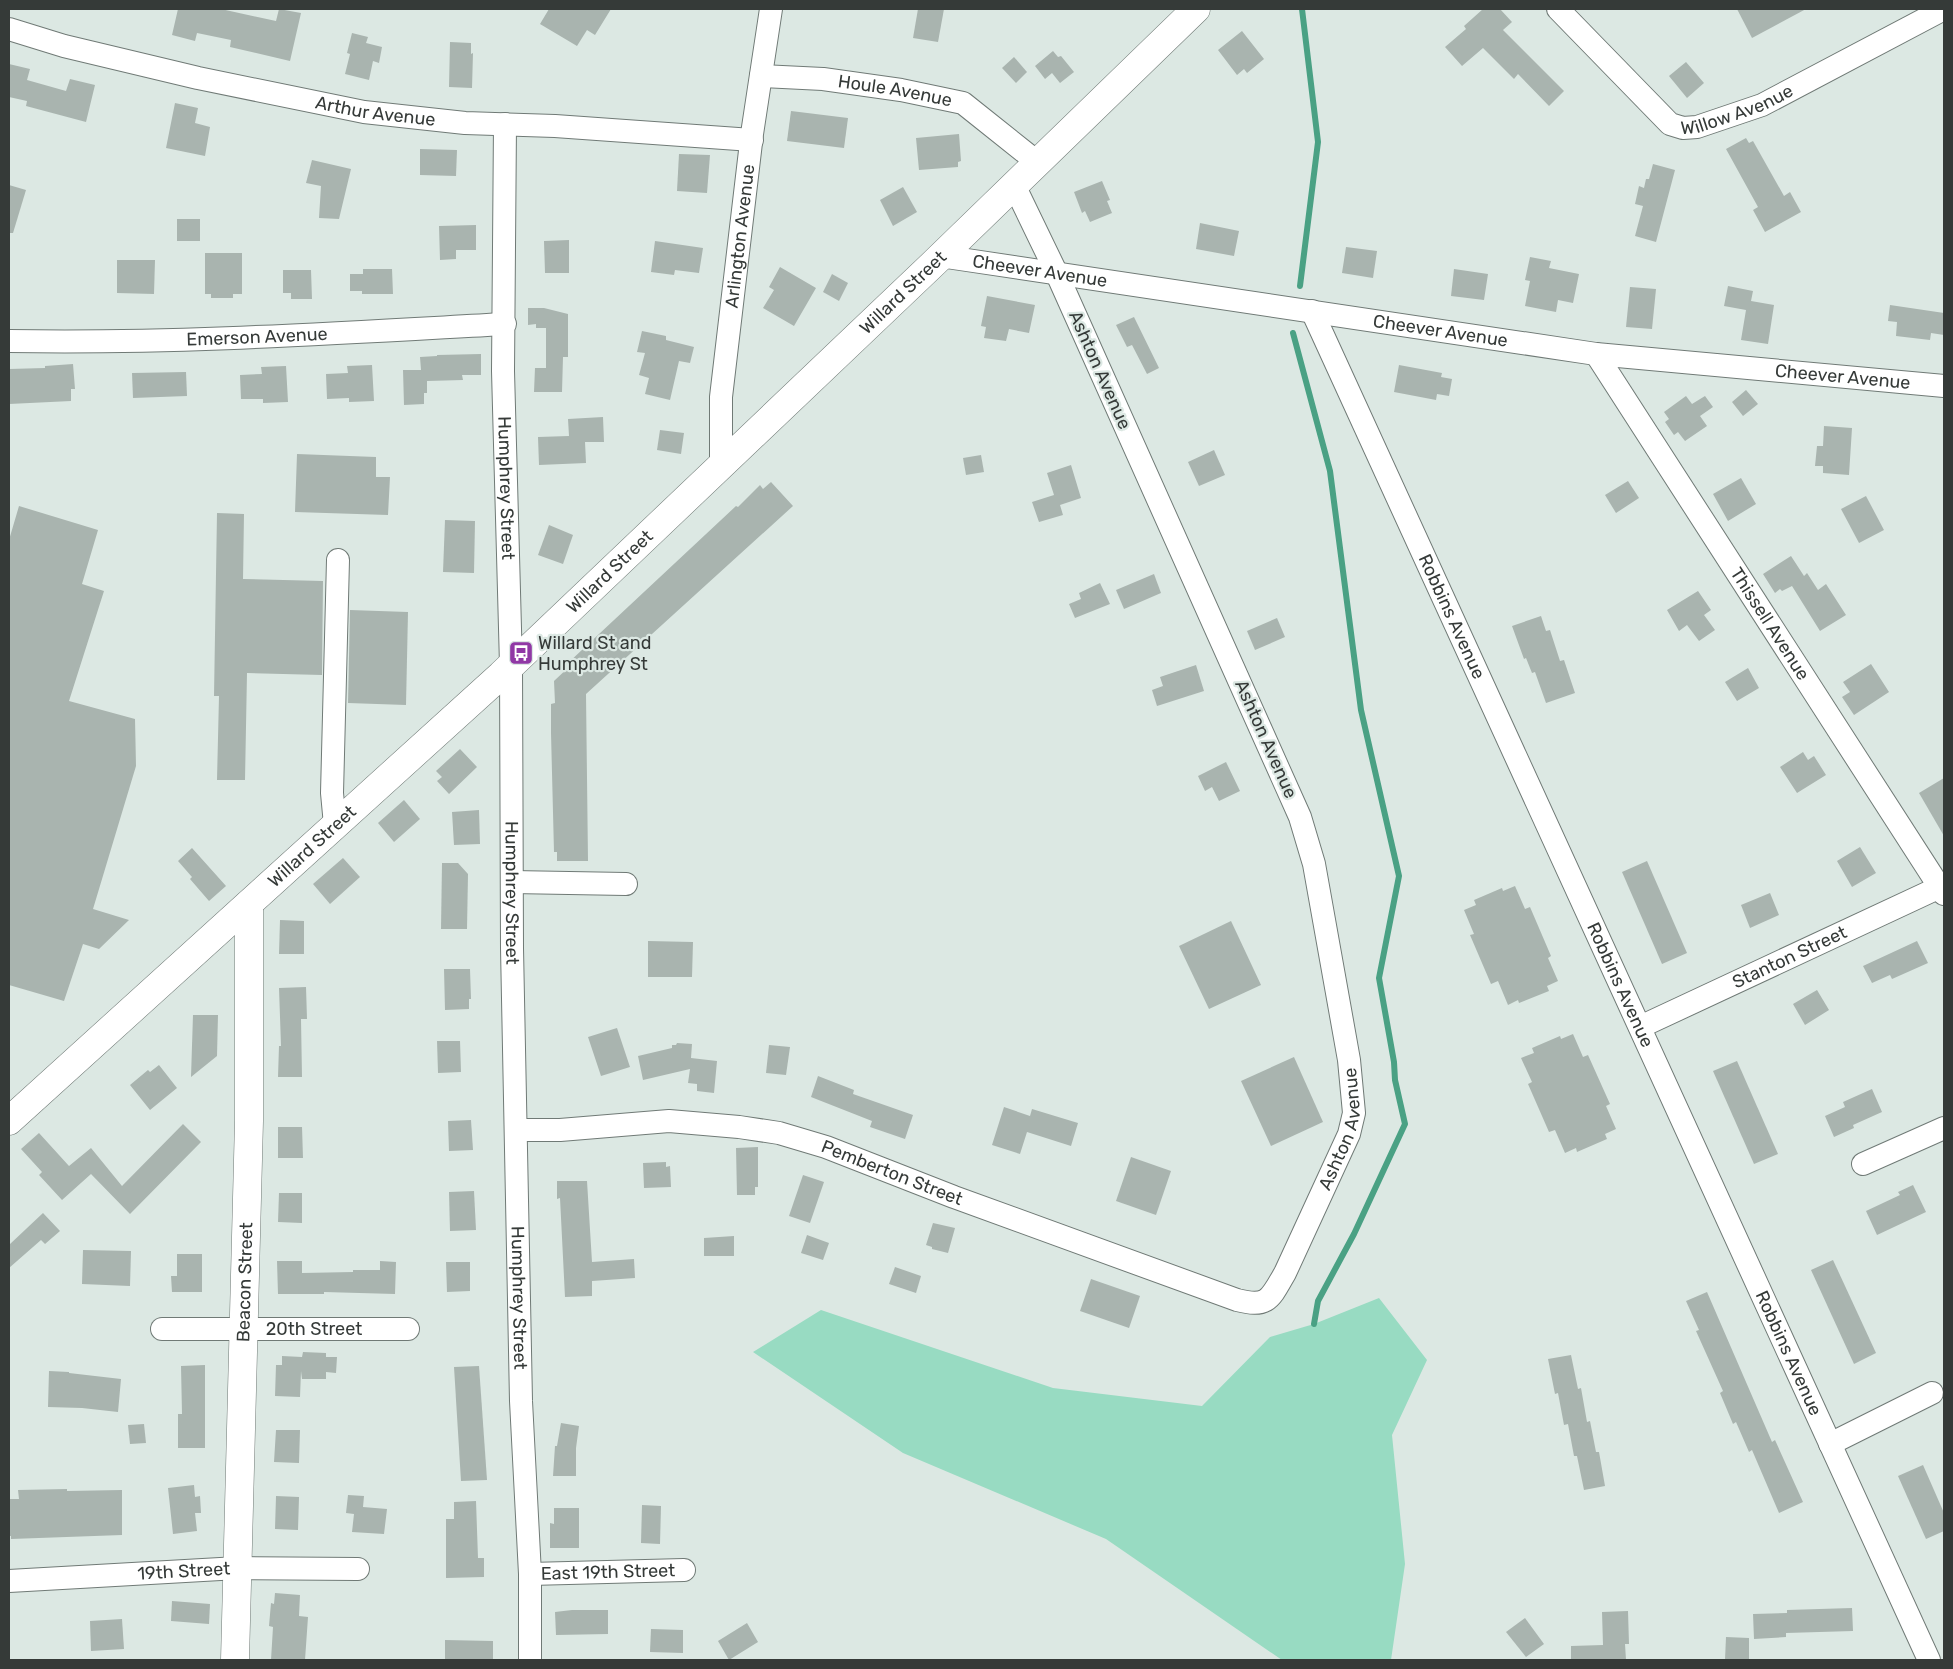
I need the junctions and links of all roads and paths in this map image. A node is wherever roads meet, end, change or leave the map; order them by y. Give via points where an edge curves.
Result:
1 (771, 9) edge
2 (1196, 9) edge
3 (1558, 9) edge
4 (1944, 9) edge
5 (9, 29) edge
6 (761, 76) junction
7 (504, 124) junction
8 (752, 140) junction
9 (1037, 162) junction
10 (1014, 184) junction
11 (940, 256) junction
12 (1057, 274) junction
13 (1312, 311) junction
14 (505, 324) junction
15 (9, 341) edge
16 (1596, 354) junction
17 (1944, 386) edge
18 (721, 464) junction
19 (338, 560) dead end
20 (511, 665) junction
21 (335, 825) junction
22 (512, 882) junction
23 (626, 884) dead end
24 (1942, 890) edge
25 (249, 904) junction
26 (1640, 1027) junction
27 (9, 1121) edge
28 (1944, 1128) edge
29 (516, 1130) junction
30 (1863, 1164) dead end
31 (1252, 1304) joint
32 (162, 1329) dead end
33 (244, 1329) junction
34 (408, 1329) dead end
35 (1932, 1393) dead end
36 (1830, 1444) junction
37 (238, 1568) junction
38 (358, 1569) dead end
39 (684, 1570) dead end
40 (530, 1574) junction
41 (9, 1581) edge
42 (235, 1660) edge
43 (530, 1660) edge
44 (1929, 1660) edge

1 - 6 street, Arlington Avenue
2 - 9 main road, Willard Street
3 - 4 street, Willow Avenue via 1670,124 1683,128 1698,127 1762,105
5 - 7 street, Arthur Avenue via 64,46 198,78 364,112
6 - 8 street, Arlington Avenue
6 - 9 street, Houle Avenue via 822,79 963,103
7 - 8 street, Arthur Avenue
7 - 14 street, Humphrey Street
8 - 18 street, Arlington Avenue via 721,397
9 - 10 main road, Willard Street
10 - 11 main road, Willard Street
10 - 12 street, Ashton Avenue
11 - 12 street, Cheever Avenue
11 - 18 main road, Willard Street
12 - 13 street, Cheever Avenue
12 - 31 street, Ashton Avenue via 1300,818 1314,864 1349,1060 1354,1113 1350,1134 1285,1273 1264,1302
13 - 16 street, Cheever Avenue
13 - 26 street, Robbins Avenue
14 - 15 street, Emerson Avenue via 142,340
14 - 20 street, Humphrey Street via 503,371
16 - 17 street, Cheever Avenue
16 - 24 street, Thissell Avenue
18 - 20 main road, Willard Street
19 - 21 street via 332,793
20 - 21 main road, Willard Street
20 - 22 street, Humphrey Street
21 - 25 main road, Willard Street
22 - 23 street
22 - 29 street, Humphrey Street
24 - 26 street, Stanton Street
25 - 27 main road, Willard Street
25 - 33 main road, Beacon Street via 249,1122
26 - 36 street, Robbins Avenue
28 - 30 street
29 - 31 street, Pemberton Street via 560,1130 669,1121 779,1133 826,1147 954,1197
29 - 40 street, Humphrey Street via 521,1401
32 - 33 street, 20th Street
33 - 34 street, 20th Street
33 - 37 main road, Beacon Street
35 - 36 street
36 - 44 street, Robbins Avenue
37 - 38 street, 19th Street
37 - 41 street, 19th Street
37 - 42 main road, Beacon Street
39 - 40 street, East 19th Street
40 - 43 street, Humphrey Street

